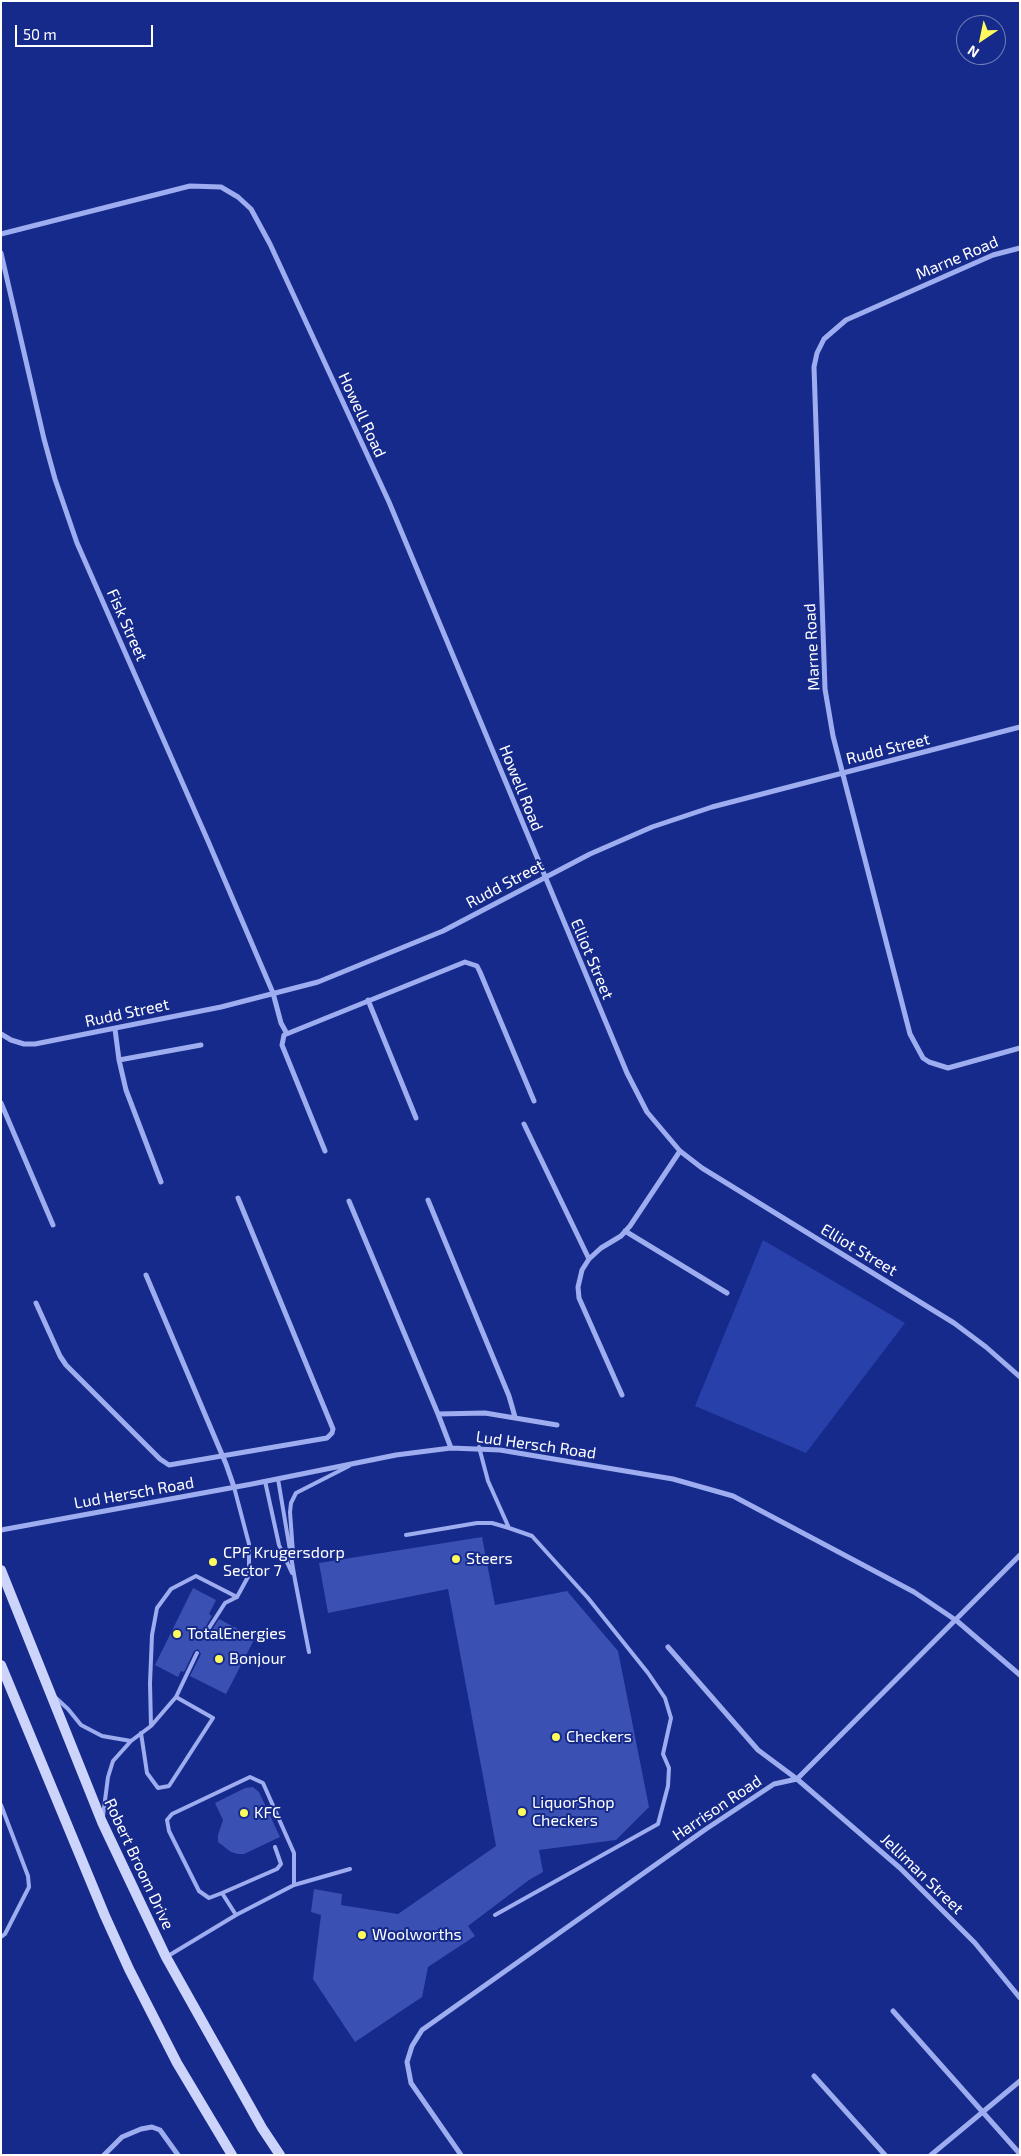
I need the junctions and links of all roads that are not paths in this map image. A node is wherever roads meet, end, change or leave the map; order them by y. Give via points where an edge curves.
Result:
1 (1, 234) edge
2 (1020, 248) edge
3 (1, 254) edge
4 (1020, 727) edge
5 (842, 774) junction
6 (545, 877) junction
7 (273, 993) junction
8 (368, 1000) junction
9 (115, 1028) junction
10 (286, 1032) junction
11 (1, 1034) edge
12 (200, 1045) dead end
13 (1020, 1048) edge
14 (119, 1060) junction
15 (534, 1101) dead end
16 (1, 1103) edge
17 (416, 1118) dead end
18 (524, 1124) dead end
19 (325, 1151) dead end
20 (680, 1151) junction
21 (161, 1182) dead end
22 (238, 1198) dead end
23 (428, 1200) dead end
24 (349, 1201) dead end
25 (53, 1225) dead end
26 (625, 1231) junction
27 (589, 1259) junction
28 (146, 1275) dead end
29 (727, 1293) dead end
30 (36, 1302) dead end
31 (1020, 1376) edge
32 (622, 1395) dead end
33 (438, 1414) junction
34 (515, 1417) junction
35 (557, 1425) dead end
36 (450, 1448) junction
37 (479, 1448) junction
38 (224, 1457) junction
39 (354, 1464) junction
40 (278, 1479) junction
41 (264, 1481) junction
42 (234, 1487) junction
43 (509, 1528) junction
44 (1, 1530) edge
45 (406, 1535) dead end
46 (1020, 1555) edge
47 (1, 1570) edge
48 (295, 1580) junction
49 (237, 1597) junction
50 (957, 1621) junction
51 (209, 1628) dead end
52 (668, 1647) dead end
53 (310, 1652) dead end
54 (197, 1653) dead end
55 (1, 1665) edge
56 (1020, 1675) edge
57 (50, 1693) junction
58 (176, 1697) junction
59 (151, 1726) junction
60 (141, 1733) junction
61 (131, 1741) junction
62 (798, 1779) junction
63 (1, 1805) edge
64 (102, 1822) junction
65 (275, 1847) dead end
66 (350, 1869) dead end
67 (294, 1885) junction
68 (222, 1894) junction
69 (236, 1915) junction
70 (495, 1915) dead end
71 (1, 1937) edge
72 (166, 1957) junction
73 (1020, 1998) edge
74 (892, 2011) dead end
75 (814, 2076) dead end
76 (1020, 2081) edge
77 (982, 2112) junction
78 (1020, 2154) edge
79 (104, 2155) edge
80 (178, 2155) edge
81 (232, 2155) edge
82 (280, 2155) edge
83 (461, 2155) edge
84 (885, 2155) edge
85 (931, 2155) edge

1 - 6 street, Howell Road via 190,186 221,187 251,209 389,502
2 - 5 street, Marne Road via 993,254 846,320 824,339 817,353 814,388 824,666 833,736
3 - 7 street, Fisk Street via 44,439 70,524
4 - 5 street, Rudd Street
5 - 6 street, Rudd Street via 688,815 616,843
5 - 13 street, Marne Road via 910,1034 917,1050 929,1062 948,1068
6 - 7 street, Rudd Street via 443,931 318,982
6 - 20 street, Elliot Street via 627,1073 647,1112
7 - 9 street, Rudd Street
7 - 10 street, Fisk Street
8 - 10 street
8 - 15 street via 465,962 476,966
8 - 17 street
9 - 11 street, Rudd Street via 35,1044 24,1044
9 - 14 street
10 - 19 street via 282,1045
12 - 14 street
14 - 21 street via 126,1090
16 - 25 street
18 - 27 street
20 - 26 street
20 - 31 street, Elliot Street via 702,1168 954,1323
22 - 38 street via 333,1429 327,1438
23 - 34 street
24 - 33 street
26 - 27 street
26 - 29 street
27 - 32 street via 582,1270 579,1298
28 - 38 street
30 - 38 street via 66,1365 160,1459 174,1466
33 - 34 street via 466,1412
33 - 36 street
34 - 35 street
36 - 37 street, Lud Hersch Road
36 - 39 street, Lud Hersch Road
37 - 43 lane via 488,1481
37 - 50 street, Lud Hersch Road via 673,1479 733,1496 914,1592
38 - 42 street
39 - 40 street, Lud Hersch Road
39 - 48 lane via 296,1493 290,1512
40 - 41 street, Lud Hersch Road
40 - 48 lane
41 - 42 street, Lud Hersch Road
41 - 48 lane via 279,1545
42 - 44 street, Lud Hersch Road
42 - 49 lane via 249,1544 249,1575
43 - 45 lane via 484,1522
43 - 70 lane via 527,1534 541,1544 594,1605 665,1698 671,1718 663,1754 669,1777 658,1824
46 - 50 street
47 - 57 street, Robert Broom Drive
48 - 53 lane
49 - 51 lane via 225,1604
49 - 59 lane via 196,1576 171,1589 157,1608 152,1635
50 - 56 street, Lud Hersch Road
50 - 62 street
52 - 62 street, Jelliman Street via 758,1750
54 - 58 lane
55 - 81 street via 129,1970 177,2063
57 - 61 lane via 81,1725 102,1736
57 - 64 street, Robert Broom Drive
58 - 59 lane
58 - 60 lane via 213,1718 169,1786 158,1788 147,1773
59 - 60 lane
60 - 61 lane
61 - 64 lane via 113,1761
62 - 73 street, Jelliman Street via 900,1868 975,1943
62 - 83 street, Harrison Road via 774,1784 706,1829 422,2030 407,2062 411,2083
63 - 71 lane via 28,1876 29,1887
64 - 72 street, Robert Broom Drive
65 - 68 lane via 281,1864 277,1869
66 - 67 lane
67 - 68 lane via 294,1854 263,1783 250,1777 172,1814 167,1820 169,1831 199,1891 209,1898
67 - 69 lane
68 - 69 lane
69 - 72 lane
72 - 82 street, Robert Broom Drive
74 - 77 street
75 - 84 street
76 - 77 street
77 - 78 street
77 - 85 street
79 - 80 street via 122,2137 152,2127 160,2130

